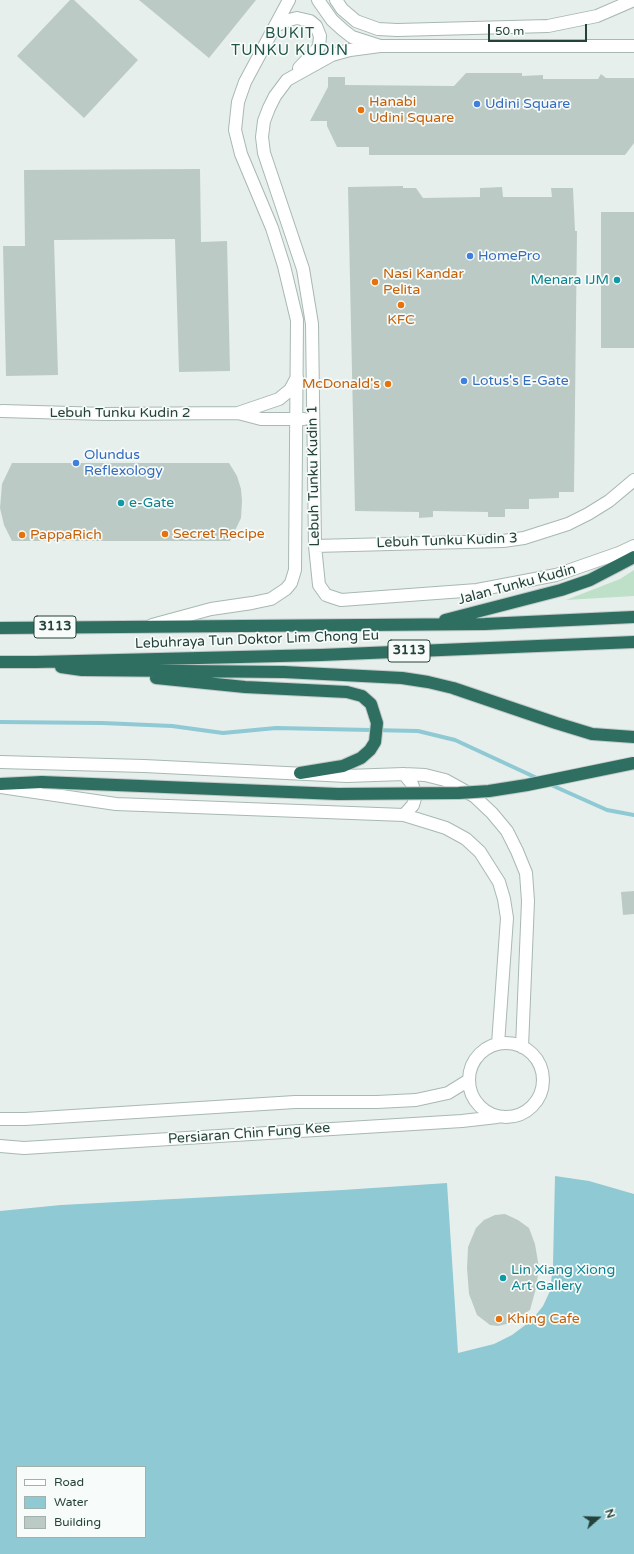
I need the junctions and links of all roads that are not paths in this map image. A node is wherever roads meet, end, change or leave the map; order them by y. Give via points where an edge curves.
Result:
1 (290, 0) edge
2 (318, 0) edge
3 (634, 0) edge
4 (339, 5) edge
5 (275, 26) junction
6 (634, 40) edge
7 (611, 45) junction
8 (380, 46) junction
9 (634, 46) edge
10 (287, 80) junction
11 (298, 376) junction
12 (2, 411) dead end
13 (238, 413) junction
14 (296, 419) junction
15 (312, 419) junction
16 (634, 480) edge
17 (315, 546) junction
18 (634, 546) edge
19 (634, 557) edge
20 (634, 617) edge
21 (427, 624) junction
22 (151, 625) junction
23 (0, 628) edge
24 (634, 642) edge
25 (0, 662) edge
26 (36, 662) junction
27 (82, 670) junction
28 (634, 737) edge
29 (0, 762) edge
30 (634, 763) edge
31 (300, 774) junction
32 (404, 774) junction
33 (0, 784) edge
34 (0, 787) edge
35 (404, 815) junction
36 (498, 1044) junction
37 (522, 1047) junction
38 (469, 1080) junction
39 (497, 1117) junction
40 (0, 1119) edge
41 (0, 1146) edge

1 - 5 street, Lebuh Tunku Kudin 1
2 - 8 street via 328,16 352,37
3 - 4 street via 584,19 530,28 378,29 356,21
5 - 10 street via 289,20 304,19 316,26 320,36 319,47
5 - 11 street, Lebuh Tunku Kudin 1 via 245,82 238,102 235,130 241,154 272,228 292,292 297,320
6 - 7 street
7 - 8 street
7 - 9 street
8 - 10 street, Lebuh Tunku Kudin 1 via 332,55
10 - 15 street, Lebuh Tunku Kudin 1 via 274,96 264,122 262,137 264,153 306,285 312,324
11 - 13 street, Lebuh Tunku Kudin 2 via 290,390 280,399
11 - 14 street, Lebuh Tunku Kudin 1
12 - 13 street, Lebuh Tunku Kudin 2 via 105,414
13 - 14 street, Lebuh Tunku Kudin 2 via 261,419
14 - 15 street, Lebuh Tunku Kudin 2
14 - 22 street, Lebuh Tunku Kudin 1 via 296,549 295,570 291,582 279,595 262,602 211,609
15 - 17 street, Lebuh Tunku Kudin 1
16 - 17 street, Lebuh Tunku Kudin 3 via 609,501 588,514 568,524 524,538 503,541
17 - 18 street, Lebuh Tunku Kudin 1 via 319,585 326,595 341,600 477,590 521,583 583,567
19 - 21 highway, Jalan Tunku Kudin via 590,580 560,590
20 - 21 highway, Lebuhraya Tun Doktor Lim Chong Eu / 3113
21 - 22 highway, Lebuhraya Tun Doktor Lim Chong Eu / 3113
22 - 23 highway, Lebuhraya Tun Doktor Lim Chong Eu / 3113
24 - 26 highway, Lebuhraya Tun Doktor Lim Chong Eu / 3113
25 - 26 highway, Lebuhraya Tun Doktor Lim Chong Eu / 3113
26 - 27 highway
27 - 28 highway via 284,672 402,678 453,688 592,734
27 - 31 highway via 245,687 347,692 362,696 371,704 376,714 377,732 370,750 348,764
29 - 31 street
30 - 33 highway, bridge via 527,785 459,793 338,794 42,782
31 - 32 street
32 - 35 street via 412,784 416,796 414,805
32 - 37 street via 425,775 445,780 474,796 502,825 517,851 526,873 528,901
34 - 35 street via 116,804
35 - 36 street via 446,828 466,839 480,852 498,882 507,918
36 - 37 street via 510,1043
36 - 38 street via 486,1048 477,1057 471,1068
37 - 39 street via 532,1054 539,1064 543,1075 543,1088 531,1109 509,1118
38 - 39 street via 477,1104
38 - 40 street, Persiaran Chin Fung Kee via 448,1093 416,1100 295,1102
39 - 41 street, Persiaran Chin Fung Kee via 24,1148

